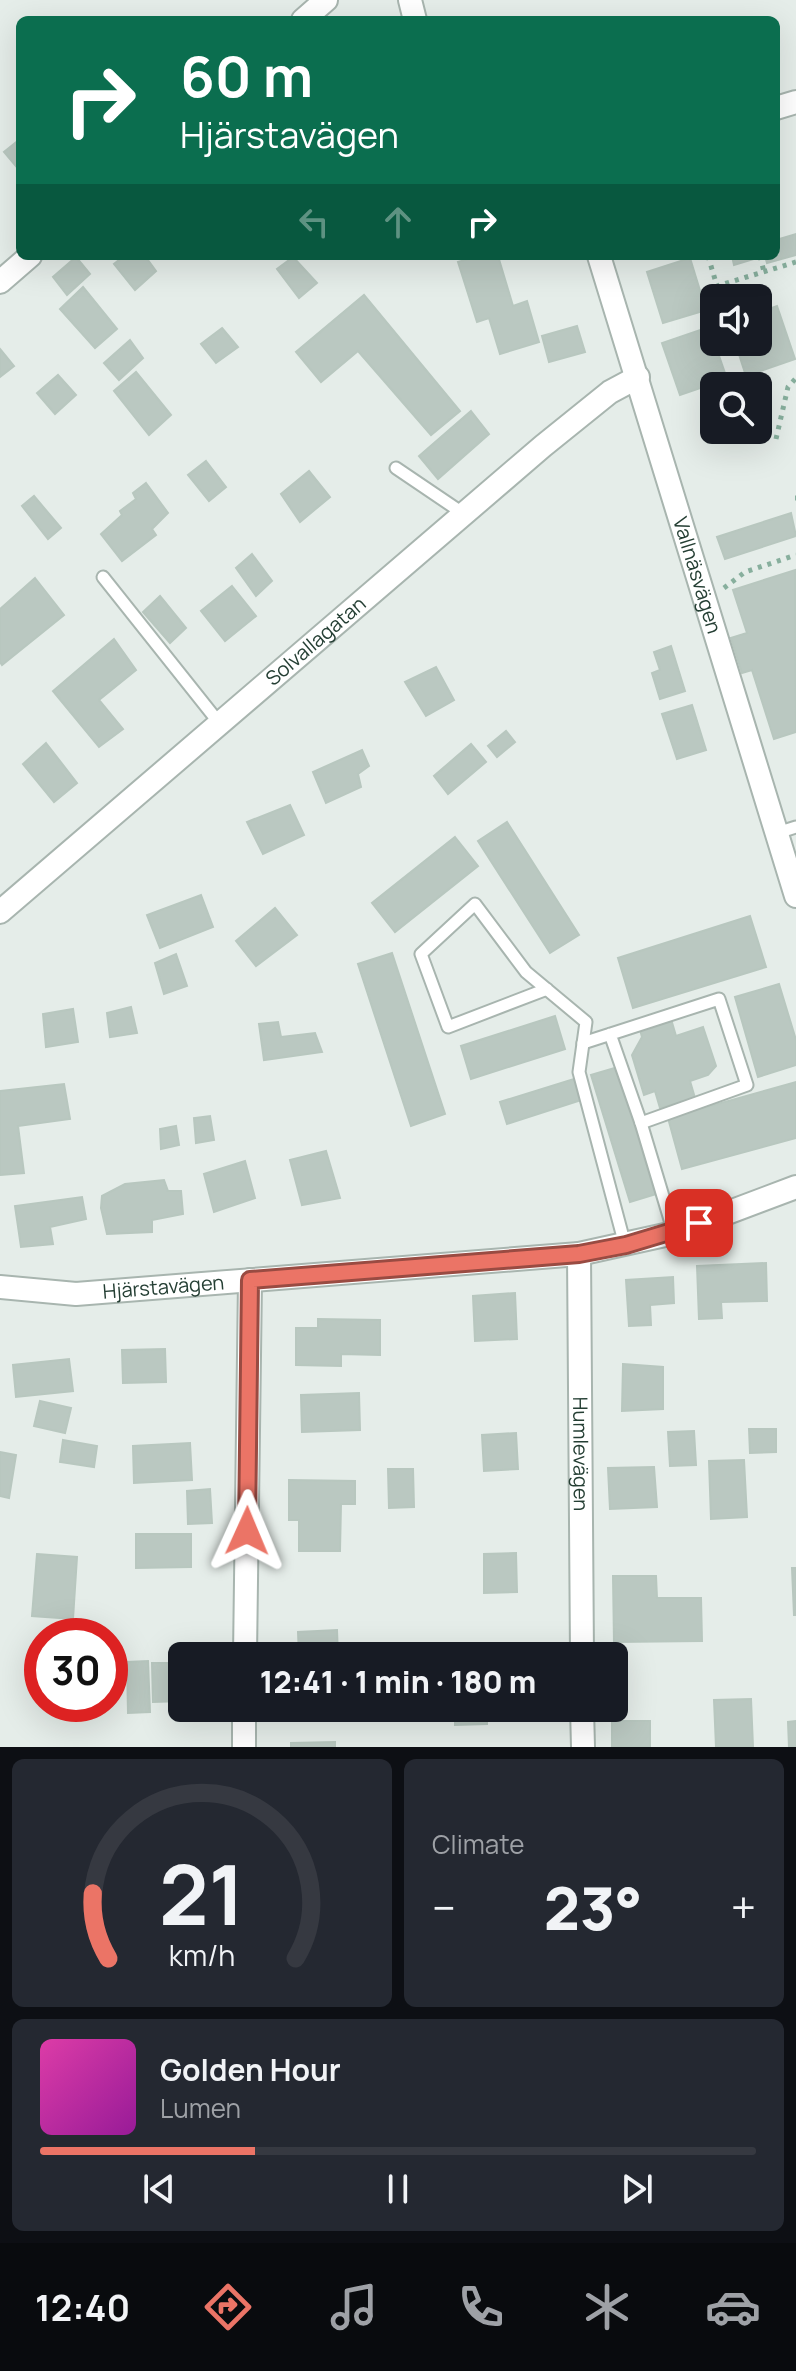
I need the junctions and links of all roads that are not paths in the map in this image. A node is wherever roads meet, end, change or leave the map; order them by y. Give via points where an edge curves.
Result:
1 (326, 0) edge
2 (308, 16) edge
3 (25, 260) edge
4 (600, 260) edge
5 (0, 282) edge
6 (638, 377) junction
7 (396, 468) dead end
8 (464, 514) junction
9 (103, 577) dead end
10 (221, 725) junction
11 (787, 830) edge
12 (796, 896) edge
13 (0, 912) edge
14 (547, 989) junction
15 (610, 1034) junction
16 (583, 1043) junction
17 (641, 1123) junction
18 (796, 1187) edge
19 (674, 1233) junction
20 (626, 1245) junction
21 (579, 1254) junction
22 (250, 1280) junction
23 (0, 1287) edge
24 (245, 1642) edge
25 (582, 1642) edge
26 (244, 1722) edge
27 (582, 1722) edge
28 (244, 1747) edge
29 (583, 1747) edge

1 - 2 street
3 - 5 street
4 - 6 street, Vallnäsvägen
6 - 8 street, Solvallagatan via 610,392
6 - 11 street, Vallnäsvägen via 705,596
7 - 8 lane
8 - 10 street, Solvallagatan
9 - 10 lane
10 - 13 street, Solvallagatan
11 - 12 street, Vallnäsvägen
14 - 14 lane via 526,972 475,904 421,954 448,1027
14 - 16 lane via 586,1022
15 - 16 lane
15 - 17 lane
15 - 17 lane via 719,999 747,1085
16 - 20 lane via 579,1072
17 - 19 lane
18 - 19 street, Hjärstavägen
19 - 20 street, Hjärstavägen
20 - 21 street, Hjärstavägen
21 - 22 street, Hjärstavägen
21 - 25 street, Humlevägen
22 - 23 street, Hjärstavägen via 76,1294
22 - 24 street
26 - 28 street
27 - 29 street

